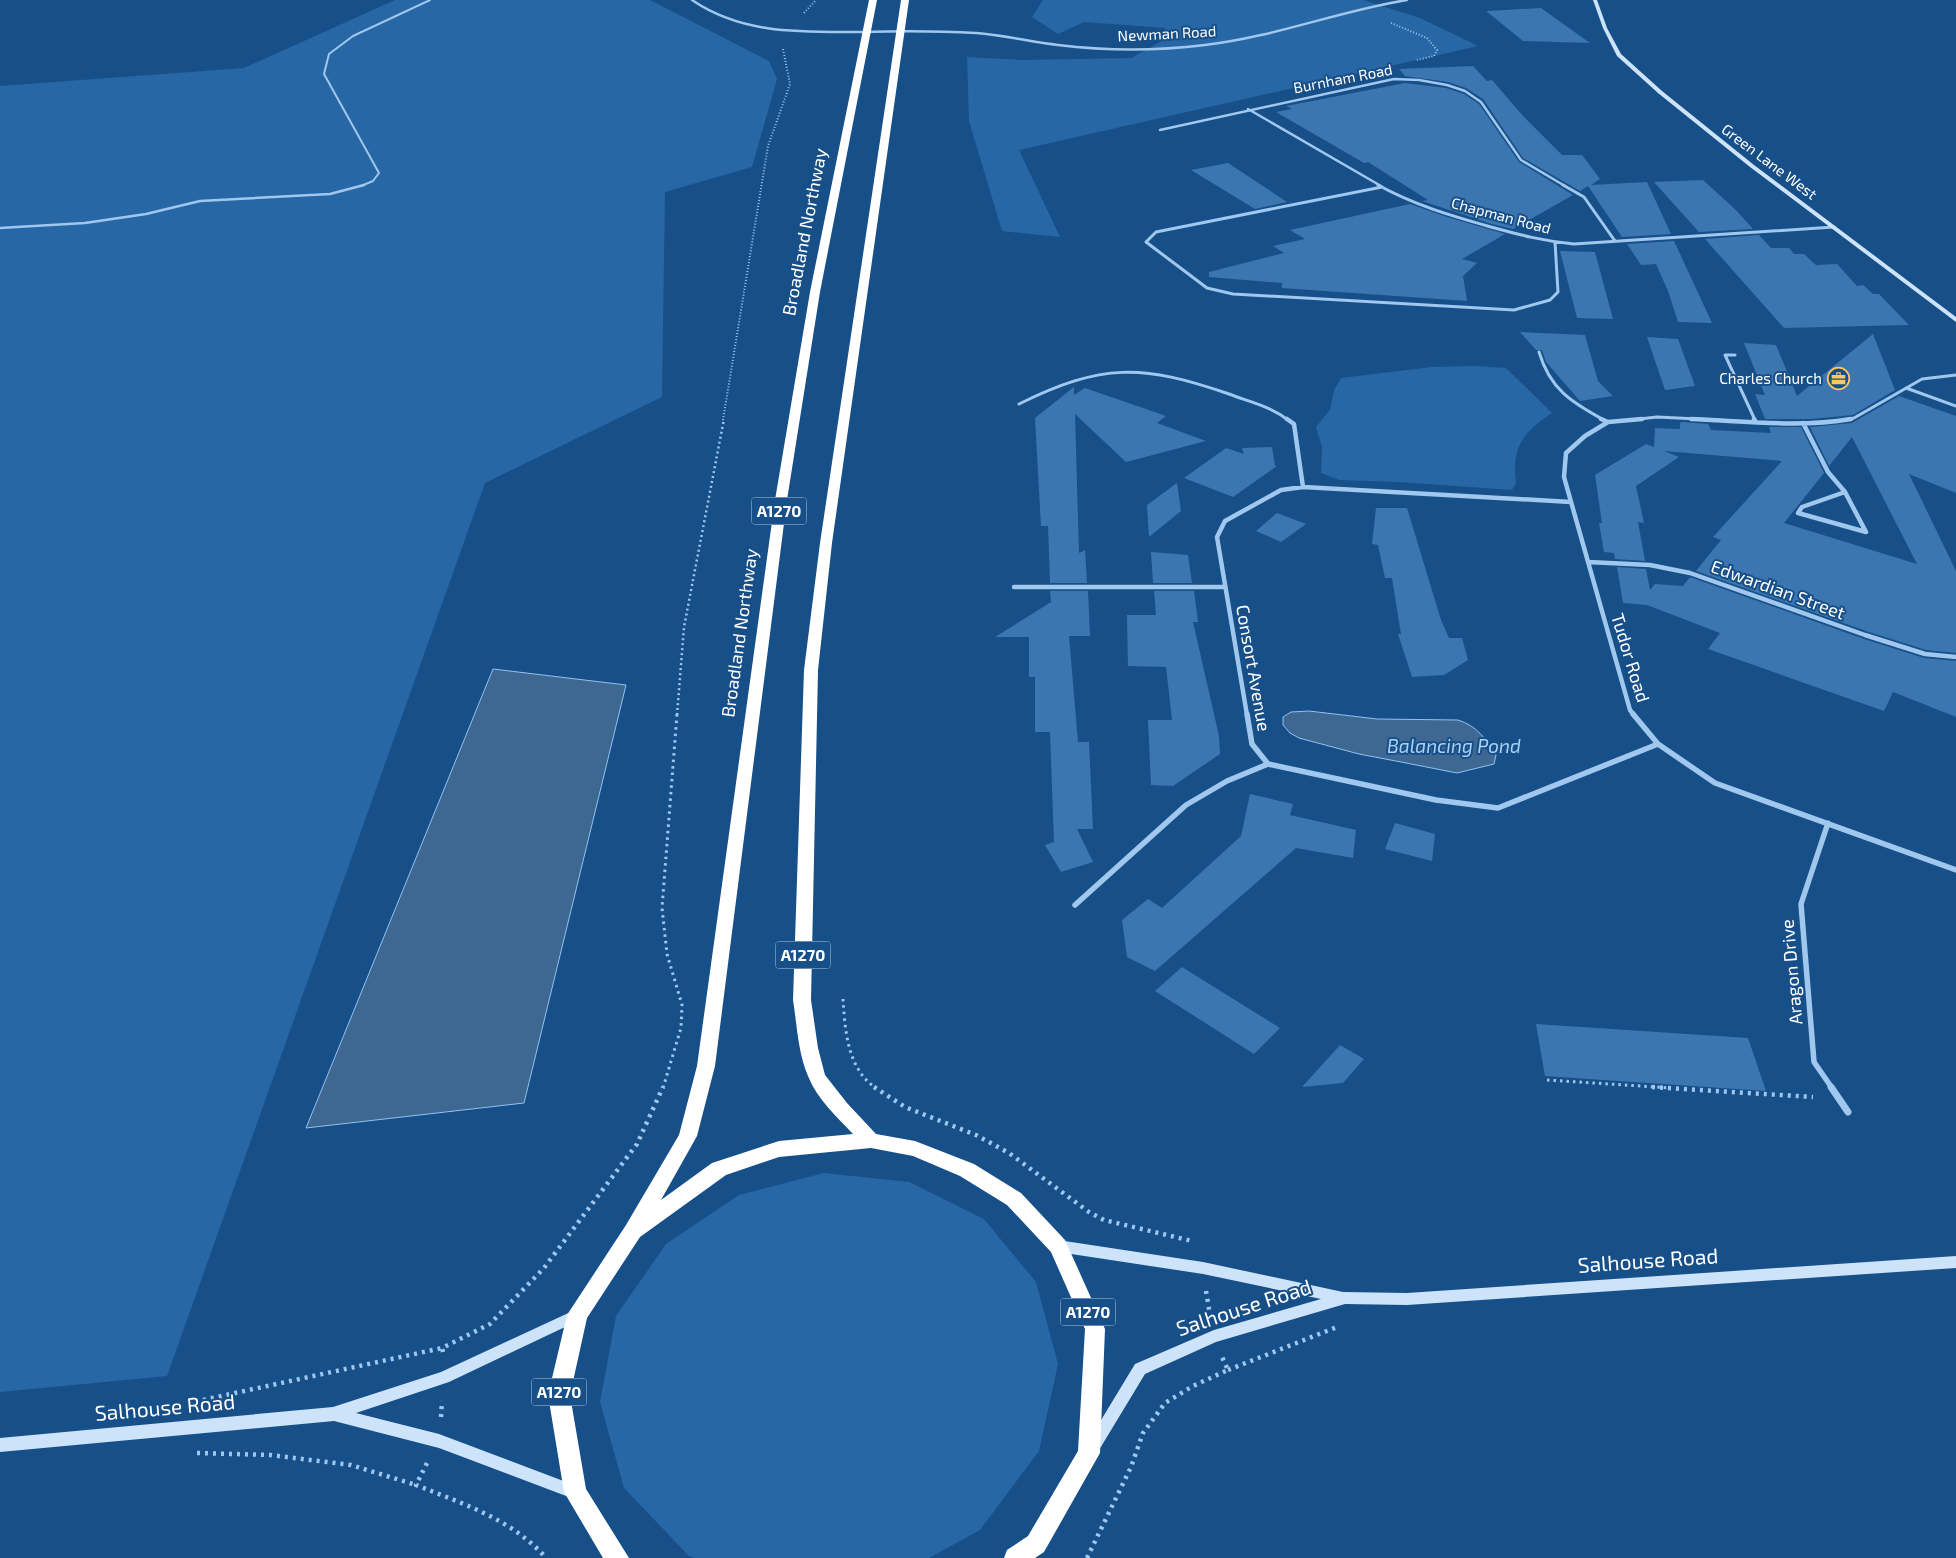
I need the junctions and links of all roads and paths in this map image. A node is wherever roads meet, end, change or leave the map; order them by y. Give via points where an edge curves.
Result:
1 (430, 0) edge
2 (692, 0) edge
3 (873, 0) edge
4 (905, 0) edge
5 (1385, 0) edge
6 (1407, 0) edge
7 (1595, 0) edge
8 (1391, 2) junction
9 (1352, 11) junction
10 (787, 32) junction
11 (1394, 79) junction
12 (1248, 110) junction
13 (1160, 130) dead end
14 (1382, 187) junction
15 (1834, 227) junction
16 (0, 228) edge
17 (1615, 241) junction
18 (1555, 242) junction
19 (1956, 320) edge
20 (1539, 352) dead end
21 (1735, 355) dead end
22 (1956, 376) edge
23 (1906, 388) junction
24 (1019, 404) dead end
25 (1956, 406) edge
26 (1608, 422) junction
27 (1756, 422) junction
28 (1803, 423) junction
29 (1303, 487) junction
30 (1845, 492) junction
31 (1571, 502) junction
32 (1588, 562) junction
33 (1014, 587) dead end
34 (1225, 587) junction
35 (1956, 657) edge
36 (1658, 744) junction
37 (1268, 764) junction
38 (1828, 823) junction
39 (1956, 870) edge
40 (1075, 905) dead end
41 (681, 1028) dead end
42 (1547, 1080) dead end
43 (1839, 1098) junction
44 (1848, 1112) dead end
45 (871, 1140) junction
46 (633, 1230) junction
47 (1058, 1246) junction
48 (1956, 1262) edge
49 (1343, 1298) junction
50 (576, 1315) junction
51 (1344, 1324) dead end
52 (442, 1348) dead end
53 (1228, 1370) dead end
54 (194, 1402) dead end
55 (333, 1414) junction
56 (0, 1445) edge
57 (195, 1453) dead end
58 (1089, 1453) junction
59 (416, 1485) dead end
60 (575, 1492) junction
61 (1034, 1551) edge
62 (618, 1558) edge
63 (1015, 1558) edge

1 - 16 lane via 353,36 329,54 324,74 378,173 373,181 330,194 200,201 146,214 85,223
2 - 10 street, Newman Road via 704,10 730,20
3 - 46 highway, Broadland Northway / A1270 via 815,292 781,500 706,1066 688,1136
4 - 45 highway, A1270 via 826,543 811,670 802,1000 817,1077
5 - 8 street
6 - 8 street, Newman Road
7 - 15 street, Green Lane West via 1619,56 1660,92
8 - 9 street, Newman Road
9 - 10 street, Newman Road via 1267,35 1207,45 1147,48 1061,45 977,33
9 - 11 path via 1427,38 1437,50 1434,56 1392,67 1389,70
10 - 41 path via 783,44 790,84 768,146 722,428 684,627 662,908 667,954 682,1005
11 - 12 street, Burnham Road
11 - 17 street, Burnham Road via 1447,85 1480,102 1520,160 1584,197
12 - 13 street, Burnham Road
12 - 14 street, Chapman Road
14 - 18 street, Chapman Road via 1448,215
14 - 18 street via 1156,232 1146,242 1207,288 1233,294 1514,310 1550,300 1558,292
15 - 17 street, Chapman Road
15 - 19 street, Green Lane West
17 - 18 street, Chapman Road
20 - 26 street via 1550,381 1561,394
21 - 27 street via 1725,355
22 - 23 street, Tudor Road via 1922,379
23 - 25 street
23 - 28 street, Tudor Road via 1854,418
24 - 29 street via 1056,386 1108,372 1141,371 1166,375 1273,410 1294,424
26 - 27 street, Tudor Road via 1657,417
26 - 31 street, Tudor Road via 1566,453 1564,477
27 - 28 street, Tudor Road
28 - 30 street via 1828,472
29 - 31 street, Consort Avenue
29 - 34 street, Consort Avenue via 1281,490 1225,521 1217,537
30 - 30 street via 1866,532 1798,512 1802,507
31 - 32 street, Tudor Road
32 - 35 street, Edwardian Street via 1650,565 1690,573 1925,654
32 - 36 street, Tudor Road via 1630,710
33 - 34 street
34 - 37 street, Consort Avenue via 1252,744
36 - 37 street via 1498,808 1436,800
36 - 38 street, Tudor Road via 1715,783
37 - 40 street via 1227,781 1186,805
38 - 39 street, Tudor Road
38 - 43 street, Aragon Drive via 1801,904 1814,1062
42 - 43 path
43 - 44 street, Aragon Drive
45 - 46 highway, A1270 via 778,1149 719,1169
45 - 47 highway, A1270 via 915,1149 967,1170 1014,1199
46 - 50 highway, A1270
47 - 49 street, Salhouse Road via 1202,1268
47 - 58 highway, A1270 via 1095,1329
48 - 49 street, Salhouse Road via 1407,1299
49 - 58 street, Salhouse Road via 1214,1336 1140,1369
50 - 55 street, Salhouse Road via 444,1377
50 - 60 highway, A1270 via 559,1394
51 - 53 path
52 - 54 path
55 - 56 street, Salhouse Road
55 - 60 street, Salhouse Road via 439,1440
57 - 59 path via 270,1455 351,1465
58 - 61 highway, A1270
60 - 62 highway, A1270
61 - 63 highway, A1270

